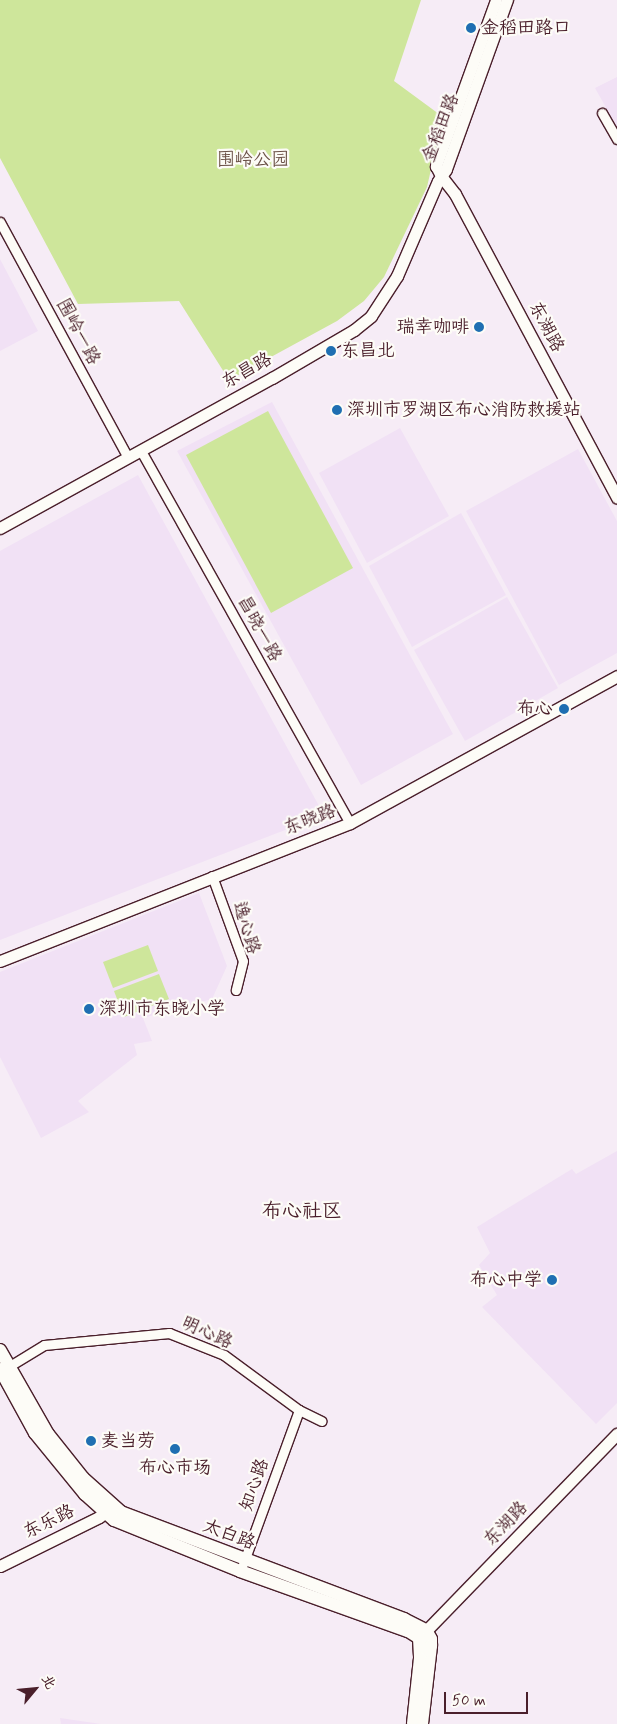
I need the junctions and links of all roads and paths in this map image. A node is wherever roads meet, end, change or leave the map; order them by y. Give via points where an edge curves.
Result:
1 (496, 0) edge
2 (507, 0) edge
3 (602, 113) dead end
4 (617, 139) edge
5 (441, 176) junction
6 (0, 222) edge
7 (141, 451) junction
8 (128, 458) junction
9 (617, 496) edge
10 (0, 528) edge
11 (617, 676) edge
12 (350, 823) junction
13 (212, 876) junction
14 (0, 961) edge
15 (236, 990) dead end
16 (0, 1350) edge
17 (4, 1368) edge
18 (299, 1410) junction
19 (322, 1422) dead end
20 (617, 1434) edge
21 (109, 1510) junction
22 (0, 1566) edge
23 (243, 1566) junction
24 (423, 1634) junction
25 (412, 1724) edge
26 (422, 1724) edge

1 - 5 street, 金稻田路 via 438,159 436,166
2 - 5 street, 金稻田路
3 - 4 street
5 - 7 street, 东昌路 via 397,276 371,316 345,335
5 - 9 street, 东湖路 via 455,194
6 - 8 street, 围岭一路
7 - 8 street, 东昌路
7 - 12 street, 昌晓一路
8 - 10 street, 东昌路
11 - 12 street, 东晓路
12 - 13 street, 东晓路
13 - 14 street, 东晓路
13 - 15 street, 逸心路 via 243,961
16 - 17 main road, 太白路
17 - 18 street, 明心路 via 44,1345 169,1333 224,1355
17 - 21 main road, 太白路 via 48,1434
18 - 19 street, 明心路
18 - 23 street, 知心路
20 - 24 street, 东湖路
21 - 22 street, 东乐路
21 - 23 main road, 太白路
23 - 24 main road, 太白路 via 404,1619
24 - 25 main road
24 - 26 main road via 431,1638 431,1646

